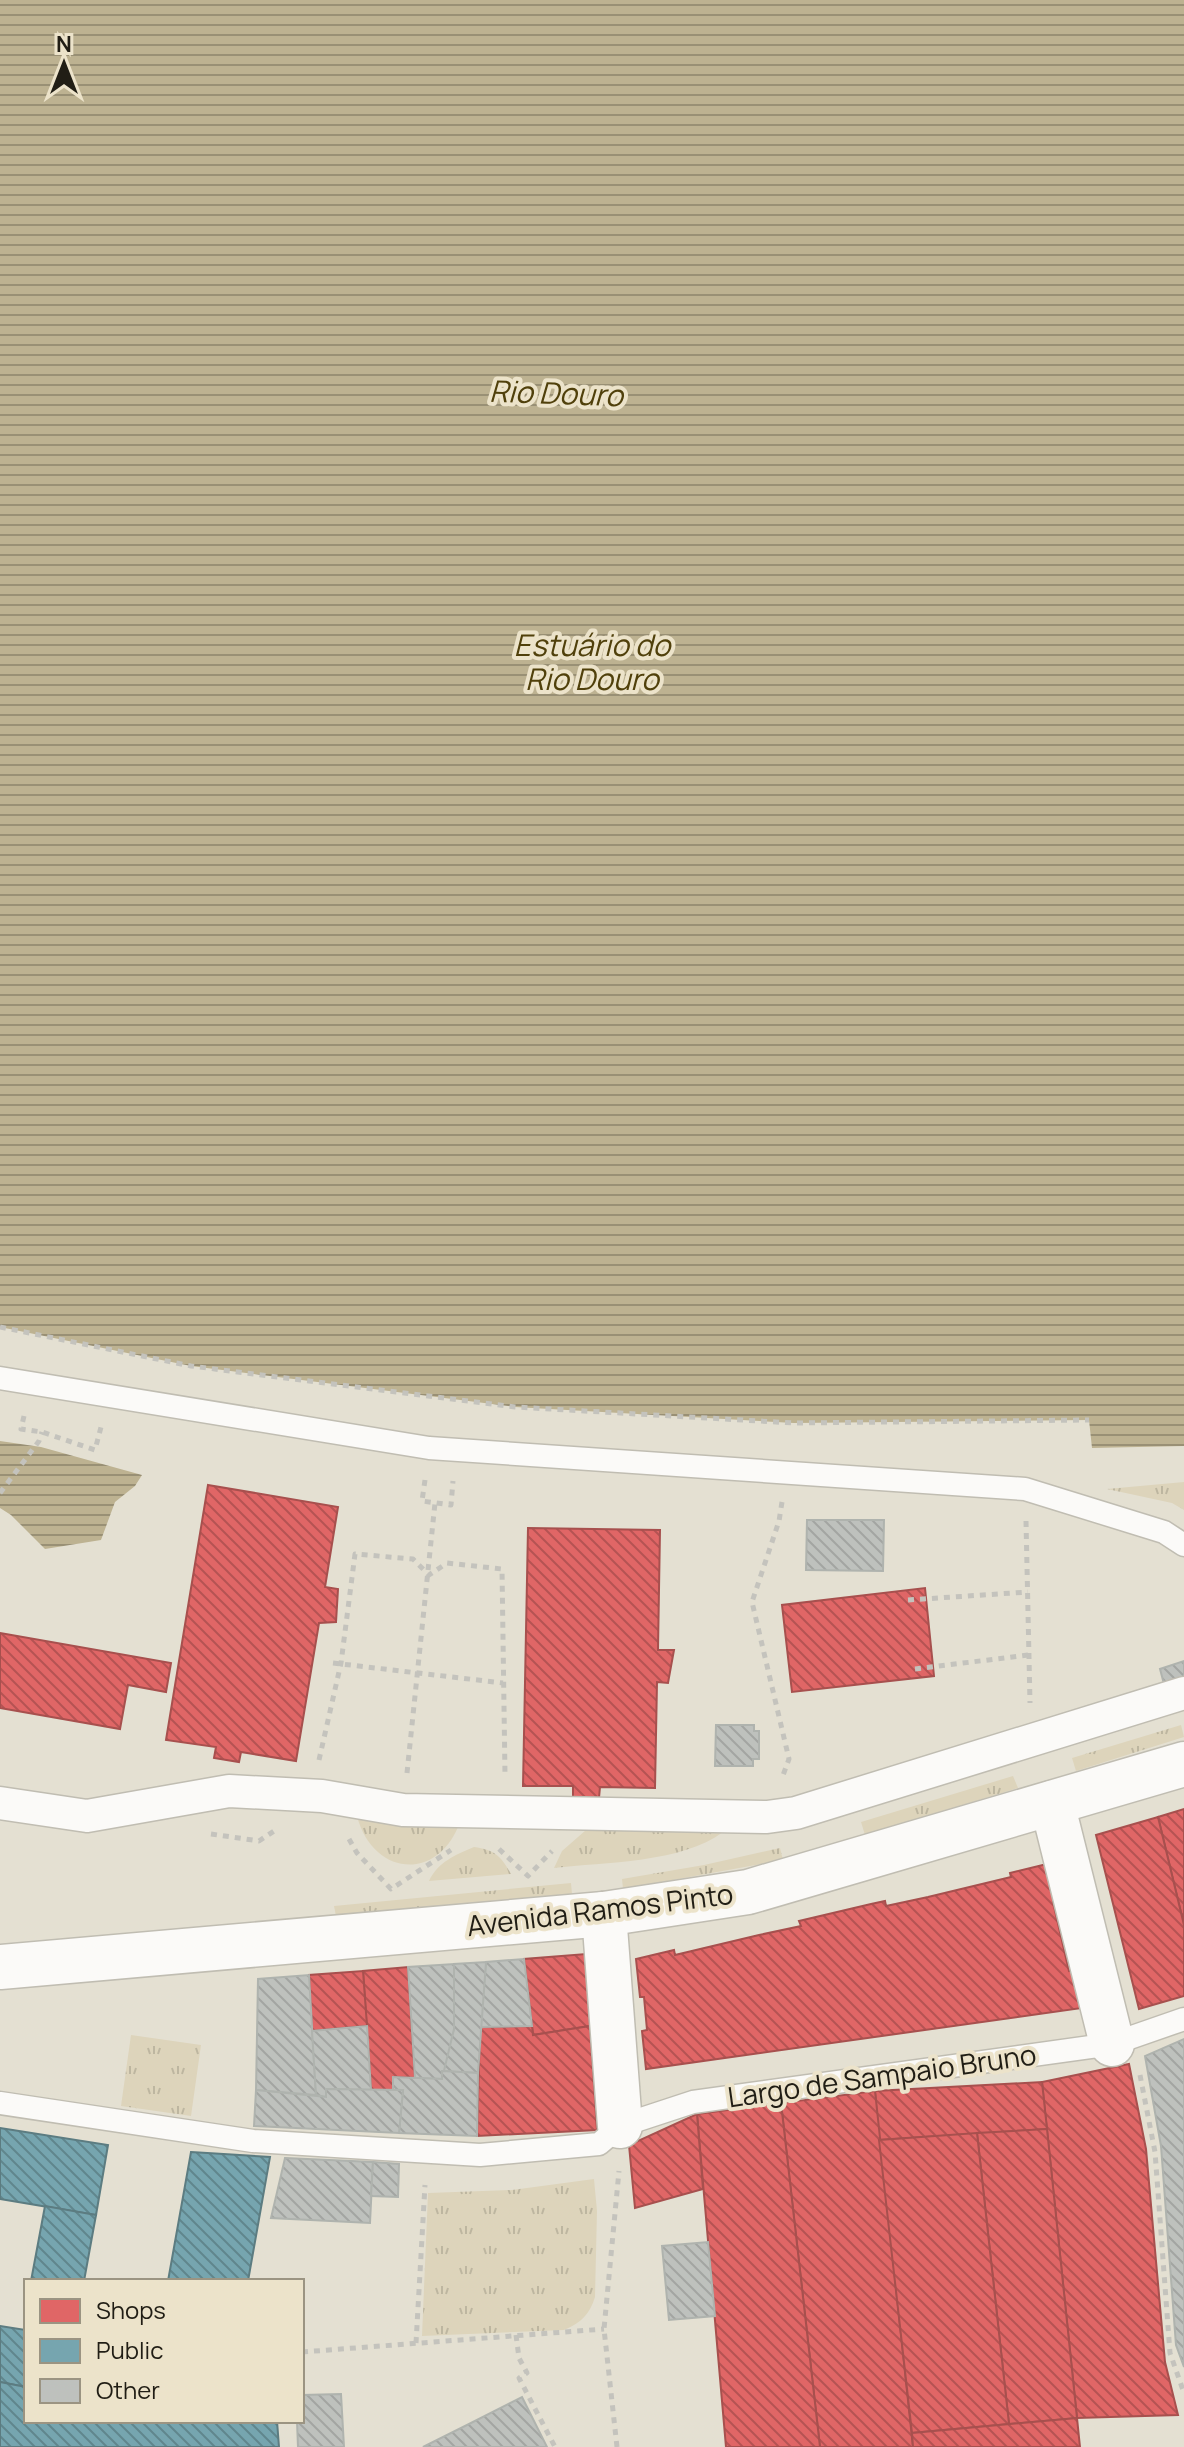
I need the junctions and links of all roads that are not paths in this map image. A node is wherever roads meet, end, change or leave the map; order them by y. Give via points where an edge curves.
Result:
1 (0, 1378) edge
2 (1184, 1545) edge
3 (1184, 1693) edge
4 (1184, 1764) edge
5 (0, 1803) edge
6 (1052, 1803) junction
7 (604, 1914) junction
8 (0, 1967) edge
9 (1184, 2019) edge
10 (1122, 2039) junction
11 (0, 2103) edge
12 (620, 2126) junction

1 - 2 lane via 429,1448 1025,1489 1164,1532
3 - 5 street via 796,1813 767,1817 403,1810 322,1796 229,1791 87,1816
4 - 6 street, Avenida Ramos Pinto
6 - 7 street, Avenida Ramos Pinto via 748,1892
6 - 10 street
7 - 8 street, Avenida Ramos Pinto
7 - 12 street
9 - 10 lane, Largo de Sampaio Bruno
10 - 12 lane, Largo de Sampaio Bruno via 693,2102
11 - 12 lane, Largo de Sampaio Bruno via 253,2141 480,2155 599,2144

